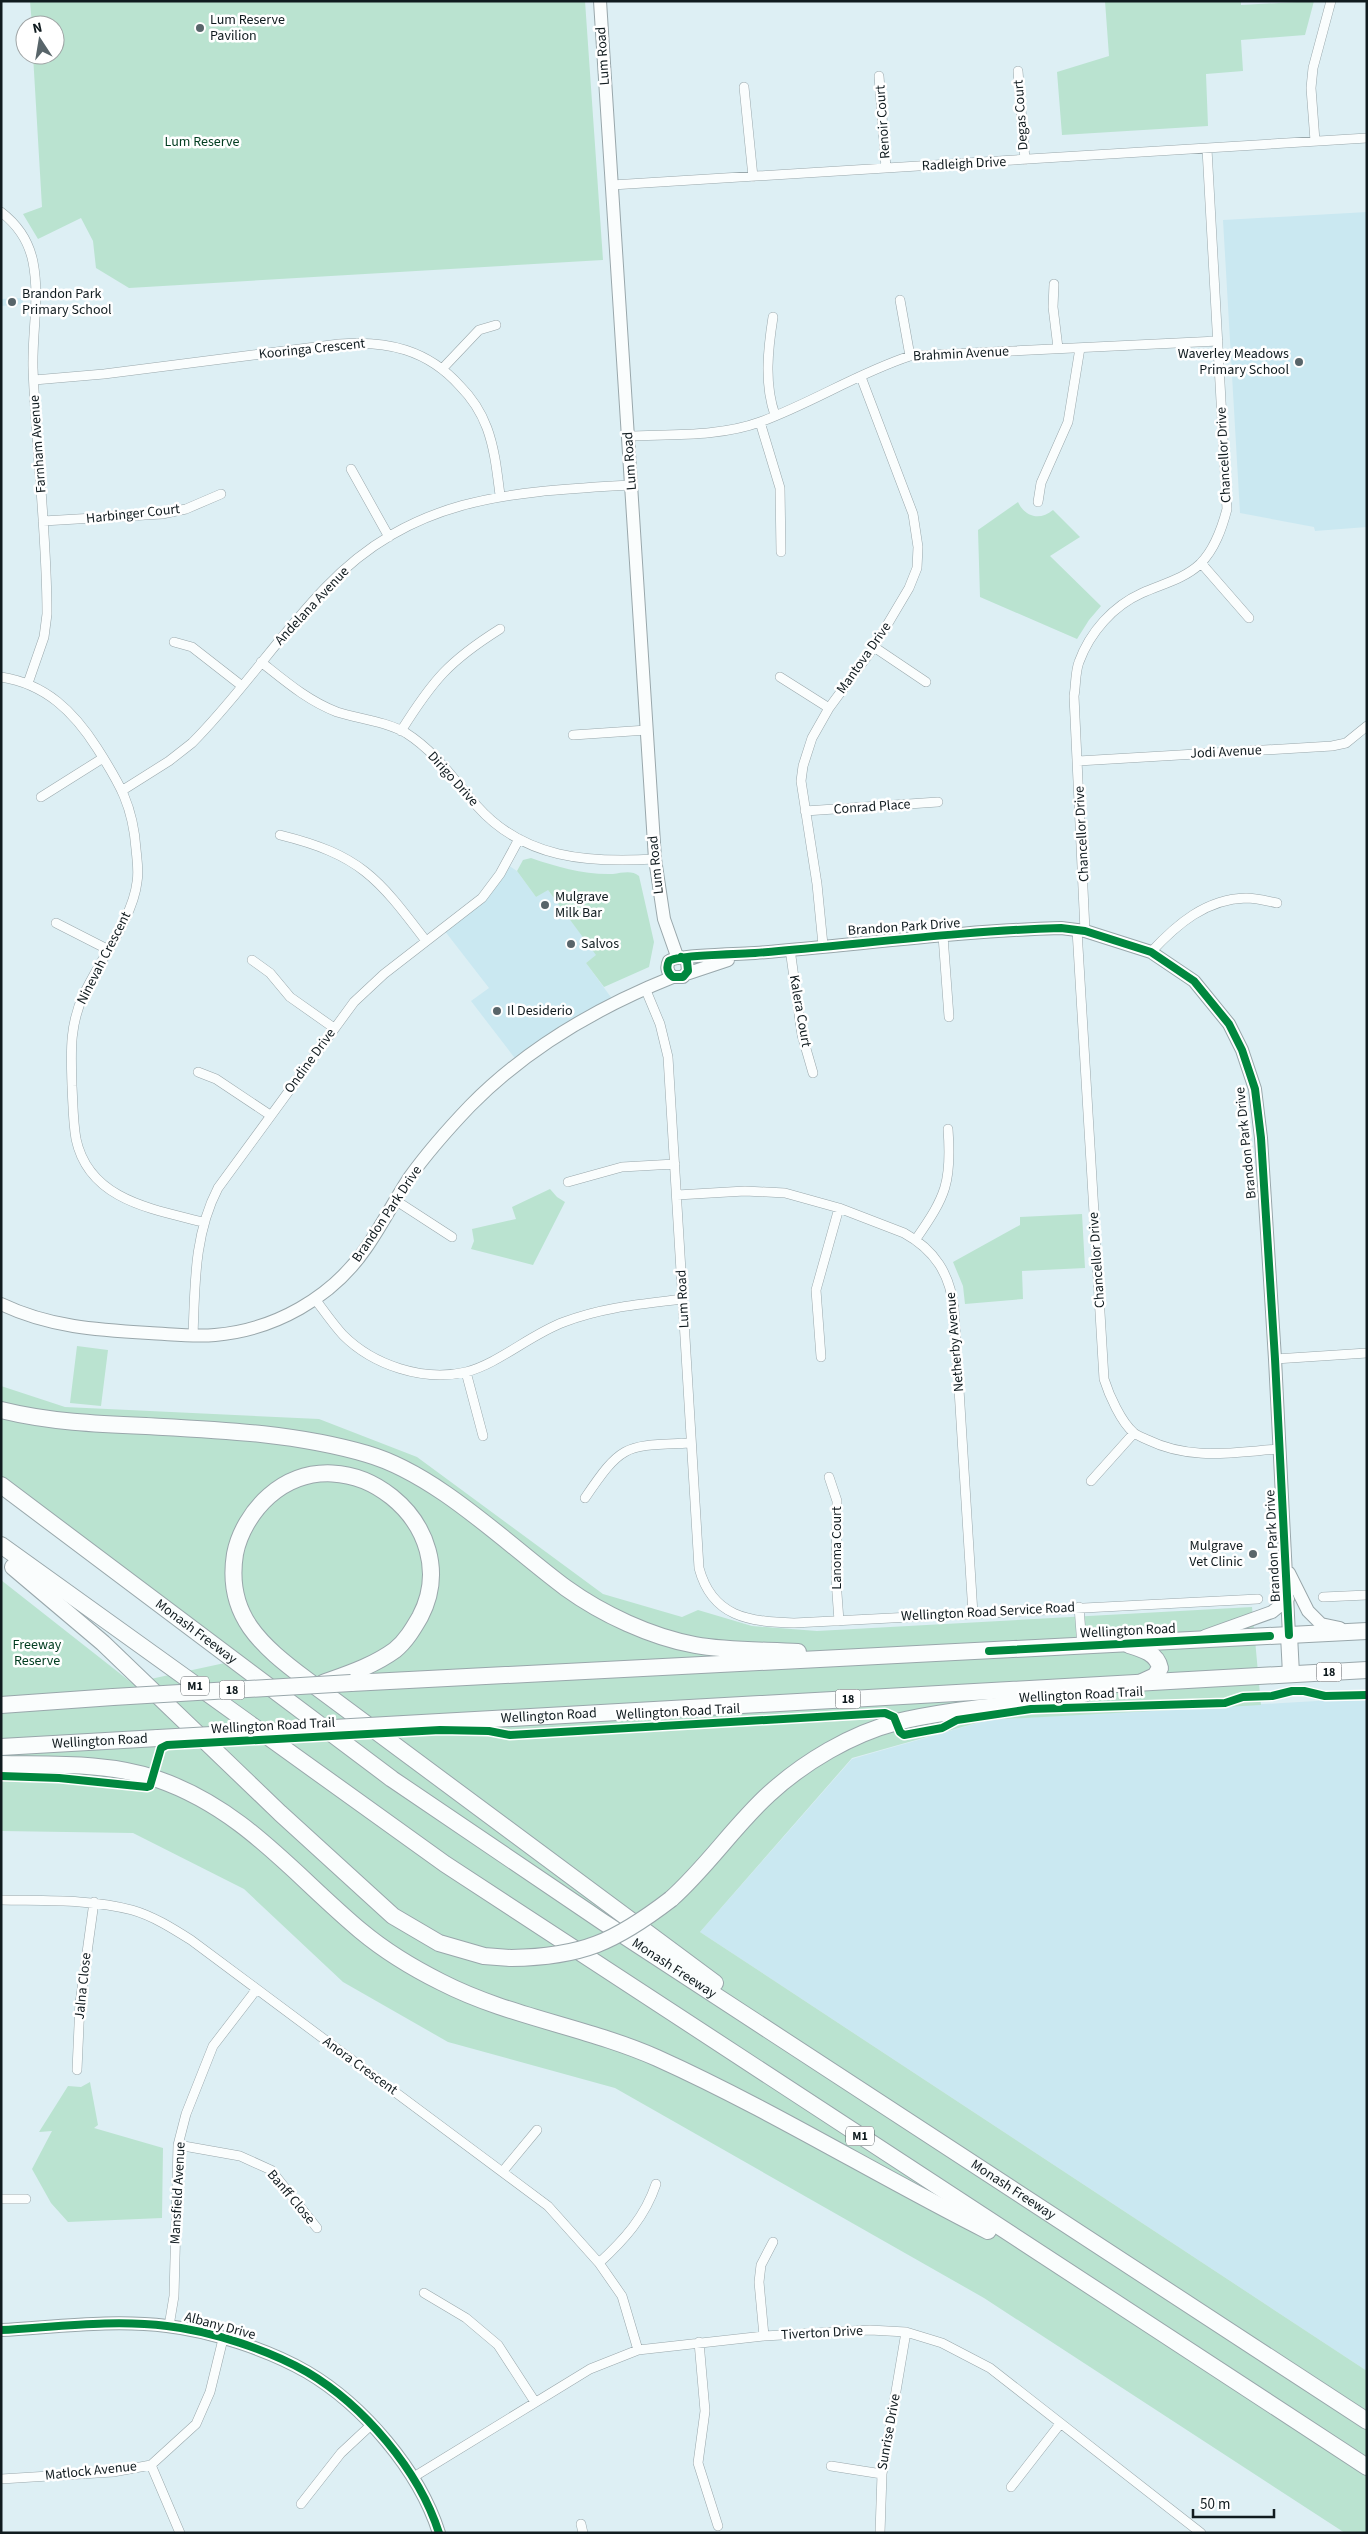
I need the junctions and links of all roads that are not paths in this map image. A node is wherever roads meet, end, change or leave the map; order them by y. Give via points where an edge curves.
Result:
1 (600, 1) edge
2 (1332, 1) edge
3 (1018, 71) dead end
4 (879, 76) dead end
5 (744, 87) dead end
6 (1367, 138) edge
7 (1315, 141) junction
8 (1207, 149) junction
9 (1024, 160) junction
10 (886, 168) junction
11 (753, 177) junction
12 (612, 185) junction
13 (1, 212) edge
14 (1054, 284) dead end
15 (900, 300) dead end
16 (773, 317) dead end
17 (496, 325) dead end
18 (1218, 341) junction
19 (1058, 348) junction
20 (1080, 348) junction
21 (910, 356) junction
22 (442, 368) junction
23 (861, 377) junction
24 (34, 380) junction
25 (774, 415) junction
26 (760, 422) junction
27 (628, 436) junction
28 (351, 469) dead end
29 (632, 485) junction
30 (221, 494) dead end
31 (500, 495) junction
32 (1038, 502) dead end
33 (43, 521) junction
34 (389, 537) junction
35 (781, 552) dead end
36 (1201, 564) junction
37 (1249, 618) dead end
38 (500, 629) dead end
39 (174, 642) dead end
40 (874, 647) junction
41 (261, 662) junction
42 (1, 677) edge
43 (780, 677) dead end
44 (926, 682) dead end
45 (28, 683) junction
46 (242, 686) junction
47 (829, 708) junction
48 (1367, 726) edge
49 (647, 730) junction
50 (402, 731) junction
51 (573, 735) dead end
52 (103, 758) junction
53 (1078, 761) junction
54 (123, 790) junction
55 (41, 797) dead end
56 (938, 802) dead end
57 (805, 811) junction
58 (280, 835) dead end
59 (519, 838) junction
60 (654, 859) junction
61 (1277, 903) dead end
62 (56, 923) dead end
63 (1081, 931) junction
64 (944, 936) junction
65 (426, 941) junction
66 (823, 945) junction
67 (108, 949) junction
68 (790, 949) junction
69 (764, 952) junction
70 (1151, 952) junction
71 (252, 960) dead end
72 (673, 964) junction
73 (686, 974) junction
74 (645, 988) junction
75 (949, 1017) dead end
76 (334, 1028) junction
77 (198, 1072) dead end
78 (813, 1073) dead end
79 (270, 1116) junction
80 (948, 1129) dead end
81 (675, 1164) junction
82 (568, 1182) dead end
83 (677, 1195) junction
84 (395, 1200) junction
85 (840, 1208) junction
86 (203, 1222) junction
87 (452, 1237) dead end
88 (916, 1240) junction
89 (315, 1299) junction
90 (683, 1300) junction
91 (1, 1304) edge
92 (193, 1336) junction
93 (1367, 1353) edge
94 (821, 1357) dead end
95 (1275, 1359) junction
96 (466, 1372) junction
97 (1, 1410) edge
98 (1134, 1432) junction
99 (483, 1436) dead end
100 (691, 1443) junction
101 (1280, 1449) junction
102 (830, 1477) dead end
103 (1090, 1481) dead end
104 (1, 1485) edge
105 (585, 1498) dead end
106 (1, 1545) edge
107 (1, 1557) edge
108 (1287, 1568) junction
109 (1367, 1594) edge
110 (1323, 1596) dead end
111 (1258, 1599) dead end
112 (1288, 1599) junction
113 (721, 1607) joint
114 (1079, 1607) junction
115 (973, 1614) junction
116 (839, 1620) junction
117 (1361, 1631) edge
118 (1289, 1635) junction
119 (1193, 1640) junction
120 (1125, 1644) junction
121 (1082, 1646) junction
122 (934, 1654) junction
123 (1367, 1670) edge
124 (1291, 1674) junction
125 (346, 1680) junction
126 (1143, 1682) junction
127 (1, 1705) edge
128 (1, 1747) edge
129 (1, 1764) edge
130 (1, 1900) edge
131 (94, 1902) junction
132 (256, 1990) junction
133 (819, 2061) junction
134 (77, 2070) dead end
135 (537, 2130) dead end
136 (178, 2145) junction
137 (504, 2171) junction
138 (656, 2184) dead end
139 (1, 2199) edge
140 (26, 2199) dead end
141 (317, 2228) dead end
142 (773, 2242) dead end
143 (599, 2263) junction
144 (1060, 2267) junction
145 (424, 2293) dead end
146 (169, 2326) junction
147 (1, 2330) edge
148 (906, 2332) junction
149 (764, 2336) junction
150 (223, 2339) junction
151 (700, 2342) junction
152 (638, 2350) junction
153 (535, 2402) junction
154 (1367, 2421) edge
155 (1060, 2424) junction
156 (371, 2426) junction
157 (151, 2465) junction
158 (831, 2466) dead end
159 (1367, 2467) edge
160 (882, 2474) junction
161 (412, 2478) junction
162 (1, 2479) edge
163 (1011, 2487) dead end
164 (301, 2504) dead end
165 (718, 2526) dead end
166 (180, 2533) edge
167 (439, 2533) edge
168 (880, 2533) edge
169 (1201, 2533) edge

1 - 12 street, Lum Road
2 - 7 street via 1313,68 1311,88
3 - 9 street, Degas Court
4 - 10 street, Renoir Court
5 - 11 street
6 - 7 street, Radleigh Drive
7 - 8 street, Radleigh Drive
8 - 9 street, Radleigh Drive
8 - 18 street, Chancellor Drive
9 - 10 street, Radleigh Drive
10 - 11 street, Radleigh Drive
11 - 12 street, Radleigh Drive
12 - 27 street, Lum Road
13 - 24 street, Farnham Avenue via 21,233 33,263 37,302
14 - 19 street
15 - 21 street
16 - 25 street via 768,344 769,399
17 - 22 street via 479,330
18 - 20 street, Brahmin Avenue
18 - 36 street, Chancellor Drive via 1227,509 1220,534
19 - 20 street, Brahmin Avenue
19 - 21 street, Brahmin Avenue
20 - 32 street via 1068,422 1041,483
21 - 23 street, Brahmin Avenue
22 - 24 street, Kooringa Crescent via 411,350 363,342
22 - 31 street, Kooringa Crescent via 469,395 486,426
23 - 25 street, Brahmin Avenue
23 - 40 street, Mantova Drive via 908,499 918,547 917,568 909,588
24 - 33 street, Farnham Avenue
25 - 26 street, Brahmin Avenue
26 - 27 street, Brahmin Avenue via 725,430
26 - 35 street via 780,488
27 - 29 street, Lum Road
28 - 34 street
29 - 31 street, Andelana Avenue
29 - 49 street, Lum Road
30 - 33 street, Harbinger Court via 186,509 162,514
31 - 34 street, Andelana Avenue via 441,512
33 - 45 street, Farnham Avenue via 47,622
34 - 41 street, Andelana Avenue via 335,578
36 - 37 street
36 - 53 street, Chancellor Drive via 1171,583 1142,593 1117,608 1097,628 1079,663 1075,688
38 - 50 street via 447,667 428,688
39 - 46 street via 192,647
40 - 44 street
40 - 47 street, Mantova Drive
41 - 46 street, Andelana Avenue
41 - 50 street, Dirigo Drive via 315,702
42 - 45 street, Ninevah Crescent
43 - 47 street
45 - 52 street, Ninevah Crescent via 68,710
46 - 54 street, Andelana Avenue via 192,743
47 - 57 street, Mantova Drive via 812,738 803,766 801,781
48 - 53 street, Jodi Avenue via 1346,743 1332,746
49 - 51 street
49 - 60 street, Lum Road
50 - 59 street, Dirigo Drive via 440,760 495,823
52 - 54 street, Ninevah Crescent
52 - 55 street
53 - 63 street, Chancellor Drive
54 - 67 street, Ninevah Crescent via 134,823 137,883 131,906
56 - 57 street, Conrad Place
57 - 66 street, Mantova Drive
58 - 65 street via 328,849 361,867 386,889
59 - 60 street, Dirigo Drive via 552,853 589,860
59 - 65 street, Ondine Drive via 488,891
60 - 72 street, Lum Road
61 - 70 street via 1246,898 1208,906 1182,921
62 - 67 street
63 - 64 street, Brandon Park Drive via 1041,929
63 - 70 street, Brandon Park Drive
63 - 98 street, Chancellor Drive via 1104,1379 1110,1397
64 - 66 street, Brandon Park Drive
64 - 75 street
65 - 76 street, Ondine Drive via 375,982
66 - 68 street, Brandon Park Drive
67 - 86 street, Ninevah Crescent via 80,1003 71,1038 74,1121 82,1158 98,1182 117,1196 131,1203
68 - 69 street, Brandon Park Drive
68 - 78 street, Kalera Court via 802,1035
69 - 72 street, Brandon Park Drive
69 - 73 street, Brandon Park Drive
70 - 95 street, Brandon Park Drive via 1194,981 1229,1024 1255,1089
71 - 76 street via 265,968 290,997
72 - 73 street, Brandon Park Drive via 680,978
72 - 73 street via 688,964
72 - 74 street, Brandon Park Drive
74 - 81 street, Lum Road via 666,1046
74 - 84 street, Brandon Park Drive via 586,1018 509,1070 450,1128
76 - 79 street, Ondine Drive
77 - 79 street via 216,1079
79 - 86 street, Ondine Drive via 218,1188
80 - 88 street via 948,1181 939,1205
81 - 82 street via 622,1167
81 - 83 street, Lum Road
83 - 85 street, Netherby Avenue via 765,1191
83 - 90 street, Lum Road
84 - 87 street
84 - 89 street, Brandon Park Drive via 352,1266
85 - 88 street, Netherby Avenue
85 - 94 street via 816,1290
86 - 92 street, Ondine Drive via 197,1250
88 - 115 street, Netherby Avenue via 938,1260 952,1294
89 - 92 street, Brandon Park Drive via 262,1325 228,1334
89 - 96 street via 342,1334 378,1360 416,1372
90 - 96 street via 617,1307 574,1318 540,1332 503,1355
90 - 100 street, Lum Road
91 - 92 street, Brandon Park Drive via 33,1318 78,1328
93 - 95 street
95 - 101 street, Brandon Park Drive
96 - 99 street
97 - 122 highway via 82,1424 283,1435 369,1454 409,1472 451,1499 595,1606 650,1632 694,1645
98 - 101 street, Chancellor Drive via 1180,1452 1198,1454
98 - 103 street
100 - 105 street via 644,1445 626,1450 609,1463
100 - 113 street, Lum Road via 699,1568 707,1590
101 - 108 street, Brandon Park Drive
102 - 116 street, Lanoma Court via 838,1515 836,1580
104 - 133 highway, Monash Freeway via 392,1779 603,1922
106 - 144 highway, M1 via 445,1864
107 - 126 highway, bridge via 103,1642 280,1813 394,1916 439,1943 484,1956 544,1958 569,1954 633,1928 696,1876 769,1795 800,1770 860,1736 896,1722 1044,1702
108 - 112 street, Brandon Park Drive
108 - 117 street via 1308,1611 1320,1624
109 - 110 street
111 - 114 street, Wellington Road Service Road
112 - 118 street, Brandon Park Drive
112 - 119 street via 1272,1612
113 - 116 street, Wellington Road Service Road via 738,1616 760,1621
114 - 115 street, Wellington Road Service Road
114 - 121 street
115 - 116 street, Wellington Road Service Road
117 - 118 highway, Wellington Road / 18
118 - 119 highway, Wellington Road / 18
118 - 124 highway
119 - 120 highway, Wellington Road / 18
120 - 121 highway, Wellington Road / 18
120 - 126 highway via 1146,1651 1159,1663 1155,1676
121 - 122 highway, Wellington Road / 18
122 - 125 highway, Wellington Road / 18
123 - 124 highway, Wellington Road / 18
124 - 126 highway, Wellington Road / 18
125 - 127 highway, Wellington Road / 18, bridge via 319,1685
125 - 133 highway via 396,1649 408,1636 424,1608 430,1584 429,1558 422,1534 413,1519 388,1492 366,1480 327,1474 282,1486 255,1511 243,1530 236,1550 234,1585 239,1608 256,1636 277,1658
126 - 128 highway, Wellington Road / 18, bridge
129 - 144 highway via 120,1771 154,1778 212,1803 262,1838 362,1932 409,1966 457,1990 656,2057
130 - 131 street, Anora Crescent
131 - 132 street, Anora Crescent via 133,1910 164,1923
131 - 134 street, Jalna Close via 80,2003
132 - 136 street, Mansfield Avenue via 213,2046 186,2114
132 - 137 street, Anora Crescent
133 - 154 highway, Monash Freeway
135 - 137 street
136 - 141 street, Banff Close via 240,2156 271,2170
136 - 146 street, Mansfield Avenue via 174,2296
137 - 143 street, Anora Crescent via 548,2206
138 - 143 street via 650,2203 637,2223
139 - 140 street
142 - 149 street via 761,2265 759,2282
143 - 152 street, Anora Crescent via 622,2296
144 - 159 highway, M1
145 - 153 street via 466,2318 498,2344
146 - 147 street, Albany Drive via 129,2323
146 - 150 street, Albany Drive
148 - 149 street, Tiverton Drive via 870,2330
148 - 155 street, Tiverton Drive via 942,2343 990,2368
148 - 160 street, Sunrise Drive
149 - 151 street, Tiverton Drive
150 - 156 street, Albany Drive via 261,2350 307,2372 343,2399
150 - 157 street, Matlock Avenue via 210,2392 196,2424
151 - 152 street, Tiverton Drive
151 - 165 street via 705,2411 698,2463
152 - 153 street, Tiverton Drive via 590,2369
153 - 161 street, Tiverton Drive
155 - 163 street
155 - 169 street, Tiverton Drive
156 - 161 street, Albany Drive via 395,2451
156 - 164 street via 341,2453
157 - 162 street, Matlock Avenue via 114,2472
157 - 166 street
158 - 160 street
160 - 168 street, Sunrise Drive
161 - 167 street, Albany Drive

